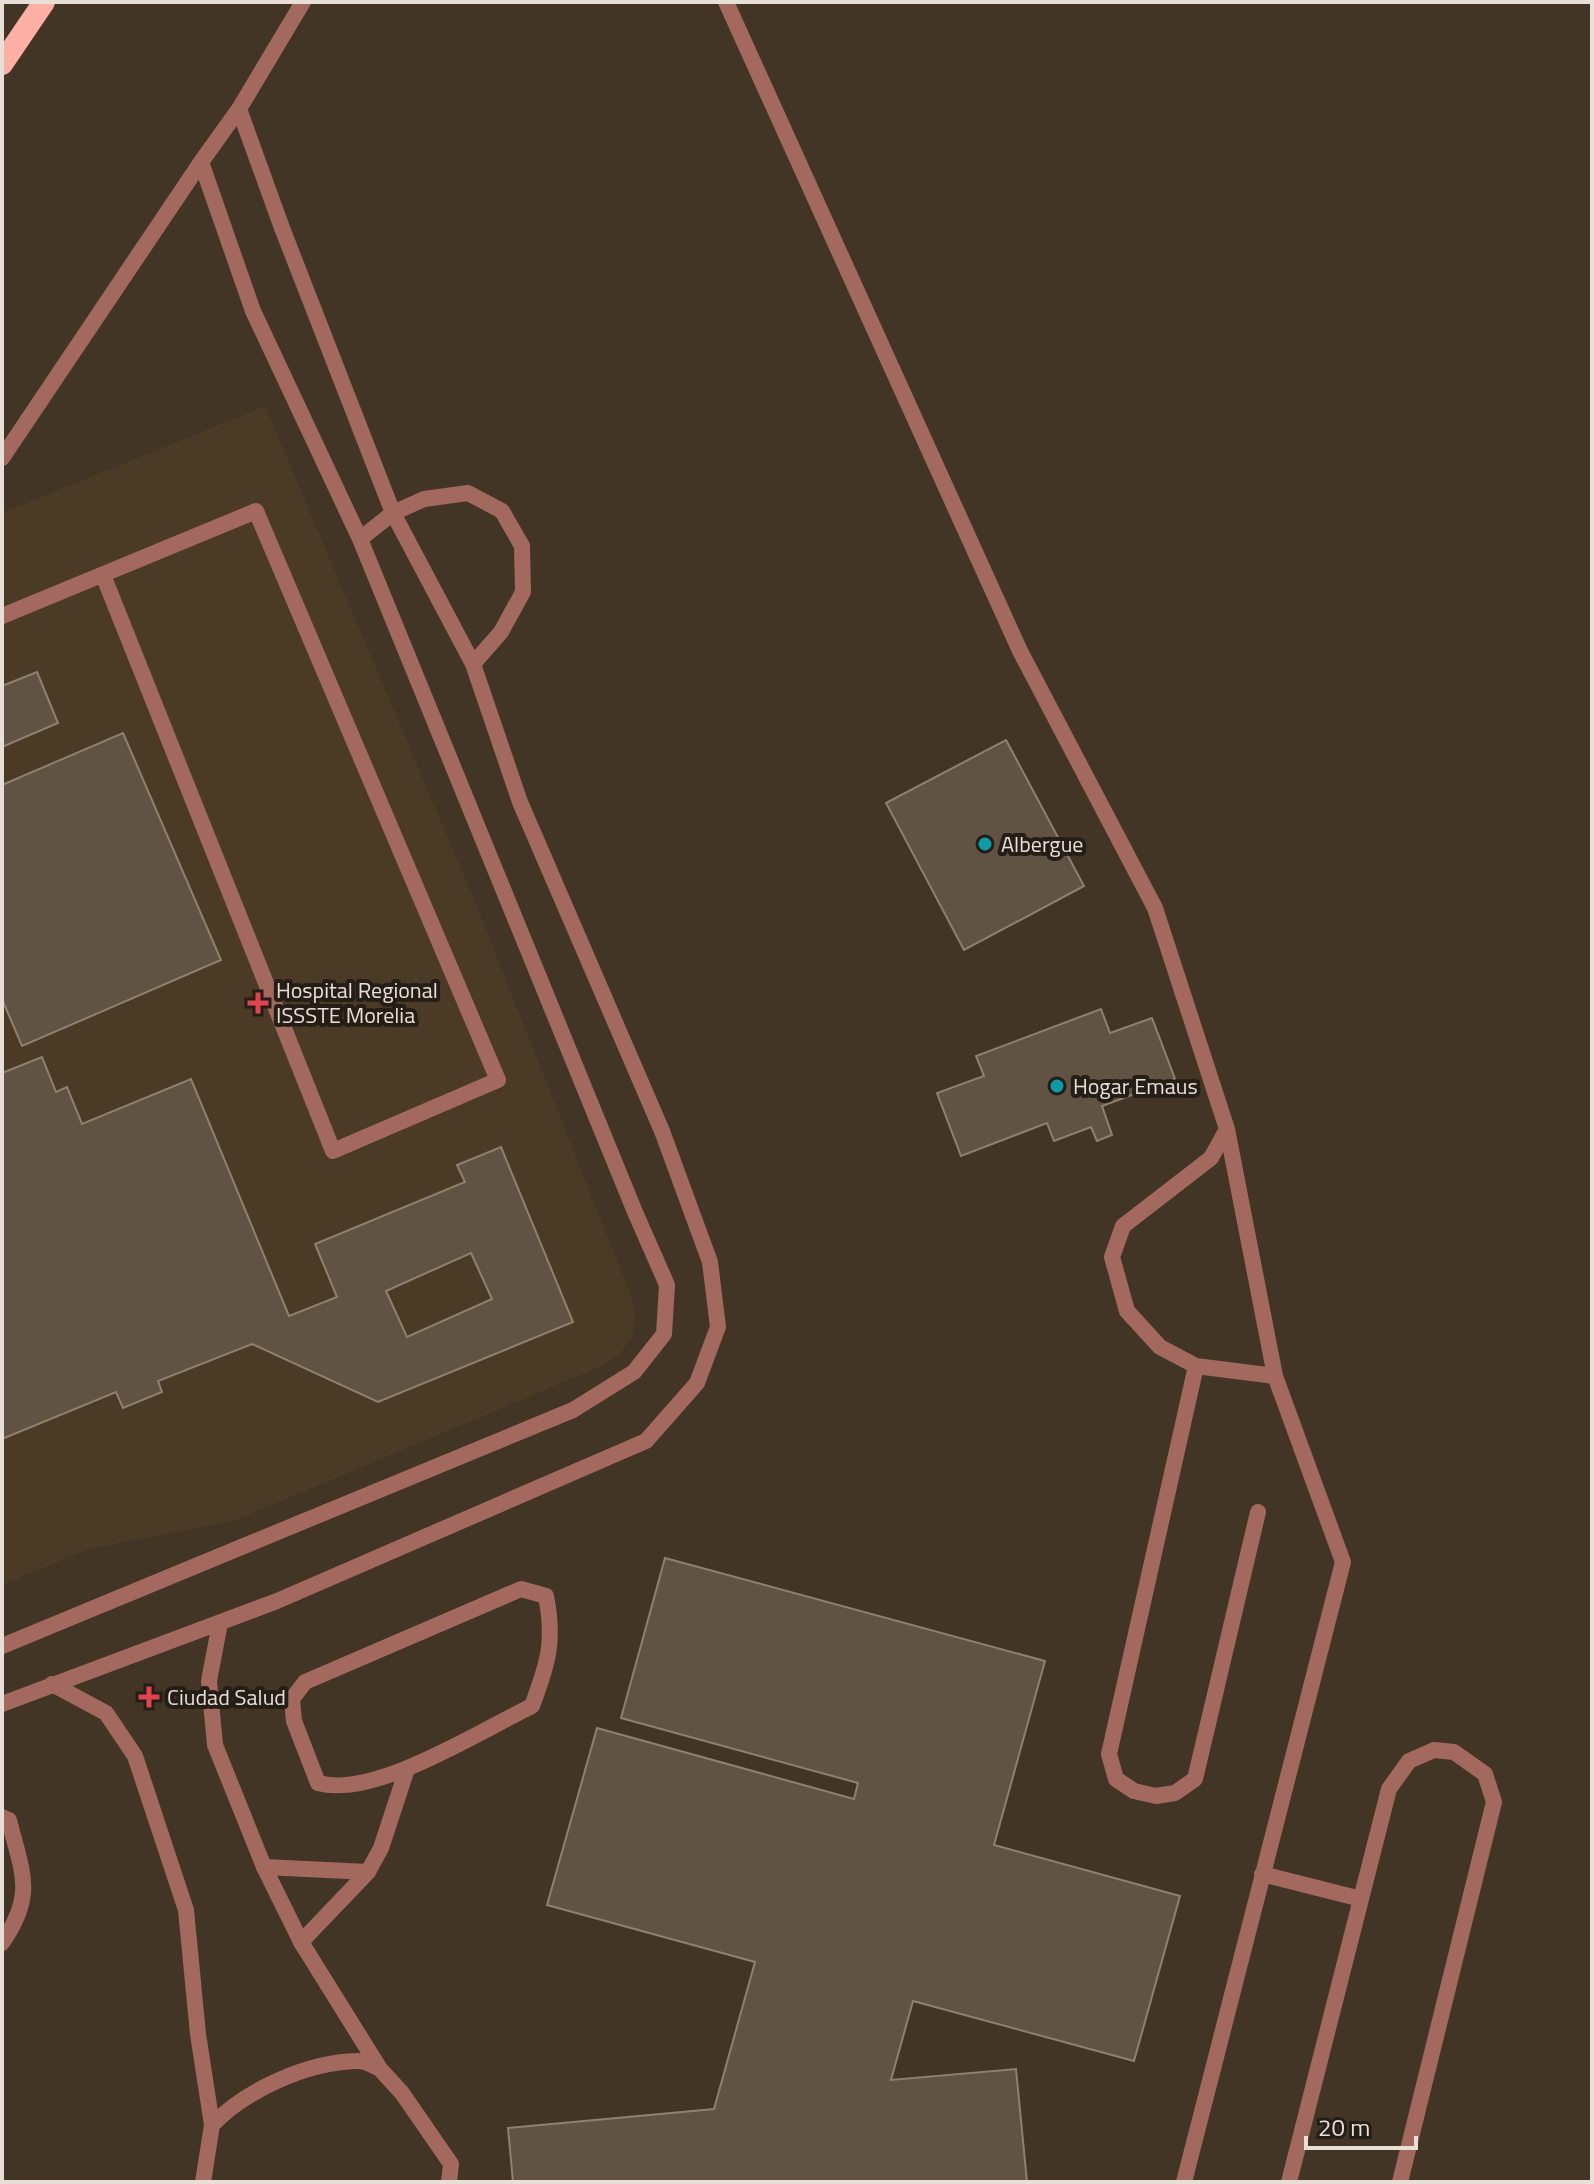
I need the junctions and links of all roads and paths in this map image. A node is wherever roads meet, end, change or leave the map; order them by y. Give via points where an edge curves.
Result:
1 (44, 2) edge
2 (303, 2) edge
3 (726, 2) edge
4 (2, 64) edge
5 (239, 109) junction
6 (201, 162) junction
7 (2, 458) edge
8 (393, 513) junction
9 (360, 539) junction
10 (103, 575) junction
11 (2, 616) edge
12 (473, 664) junction
13 (1227, 1129) junction
14 (1196, 1366) junction
15 (1275, 1376) junction
16 (1258, 1512) dead end
17 (220, 1623) junction
18 (2, 1646) edge
19 (52, 1684) junction
20 (2, 1704) edge
21 (407, 1769) junction
22 (2, 1817) edge
23 (264, 1867) junction
24 (368, 1872) junction
25 (1262, 1874) junction
26 (1361, 1899) junction
27 (301, 1942) junction
28 (2, 1943) edge
29 (380, 2069) junction
30 (212, 2125) junction
31 (203, 2182) edge
32 (449, 2182) edge
33 (1184, 2182) edge
34 (1289, 2182) edge
35 (1400, 2182) edge

1 - 4 highway
2 - 5 street
3 - 13 street via 1020,651 1155,908
5 - 6 street
5 - 8 street
6 - 7 street
6 - 9 street via 253,311
8 - 9 street
8 - 12 street
8 - 12 street via 424,499 468,493 502,511 522,546 523,592 501,632
9 - 18 street via 667,1285 664,1334 634,1372 573,1410
10 - 10 street via 256,511 498,1080 333,1151
10 - 11 street
12 - 17 street via 520,802 662,1131 710,1262 718,1327 697,1383 646,1441
13 - 14 street via 1211,1158 1123,1226 1112,1257 1127,1311 1160,1347
13 - 15 street
14 - 15 street
14 - 16 street via 1109,1754 1116,1779 1134,1791 1175,1793 1195,1779
15 - 25 street via 1343,1562
17 - 19 street
17 - 23 street via 209,1681 215,1745
19 - 20 street
19 - 30 street via 106,1713 135,1756 186,1910
21 - 21 street via 532,1706 548,1663 551,1624 546,1596 521,1589 305,1682 292,1699 294,1721 318,1783 358,1785
21 - 24 street
22 - 28 street via 9,1820 25,1886 18,1920
23 - 24 street
23 - 27 street
24 - 27 street
25 - 26 street
25 - 33 street
26 - 34 street
26 - 35 street via 1389,1789 1409,1761 1434,1750 1454,1752 1485,1774 1494,1802 1491,1822
27 - 29 street
29 - 30 street via 360,2060 296,2072 231,2105
29 - 32 street via 451,2164
30 - 31 street

